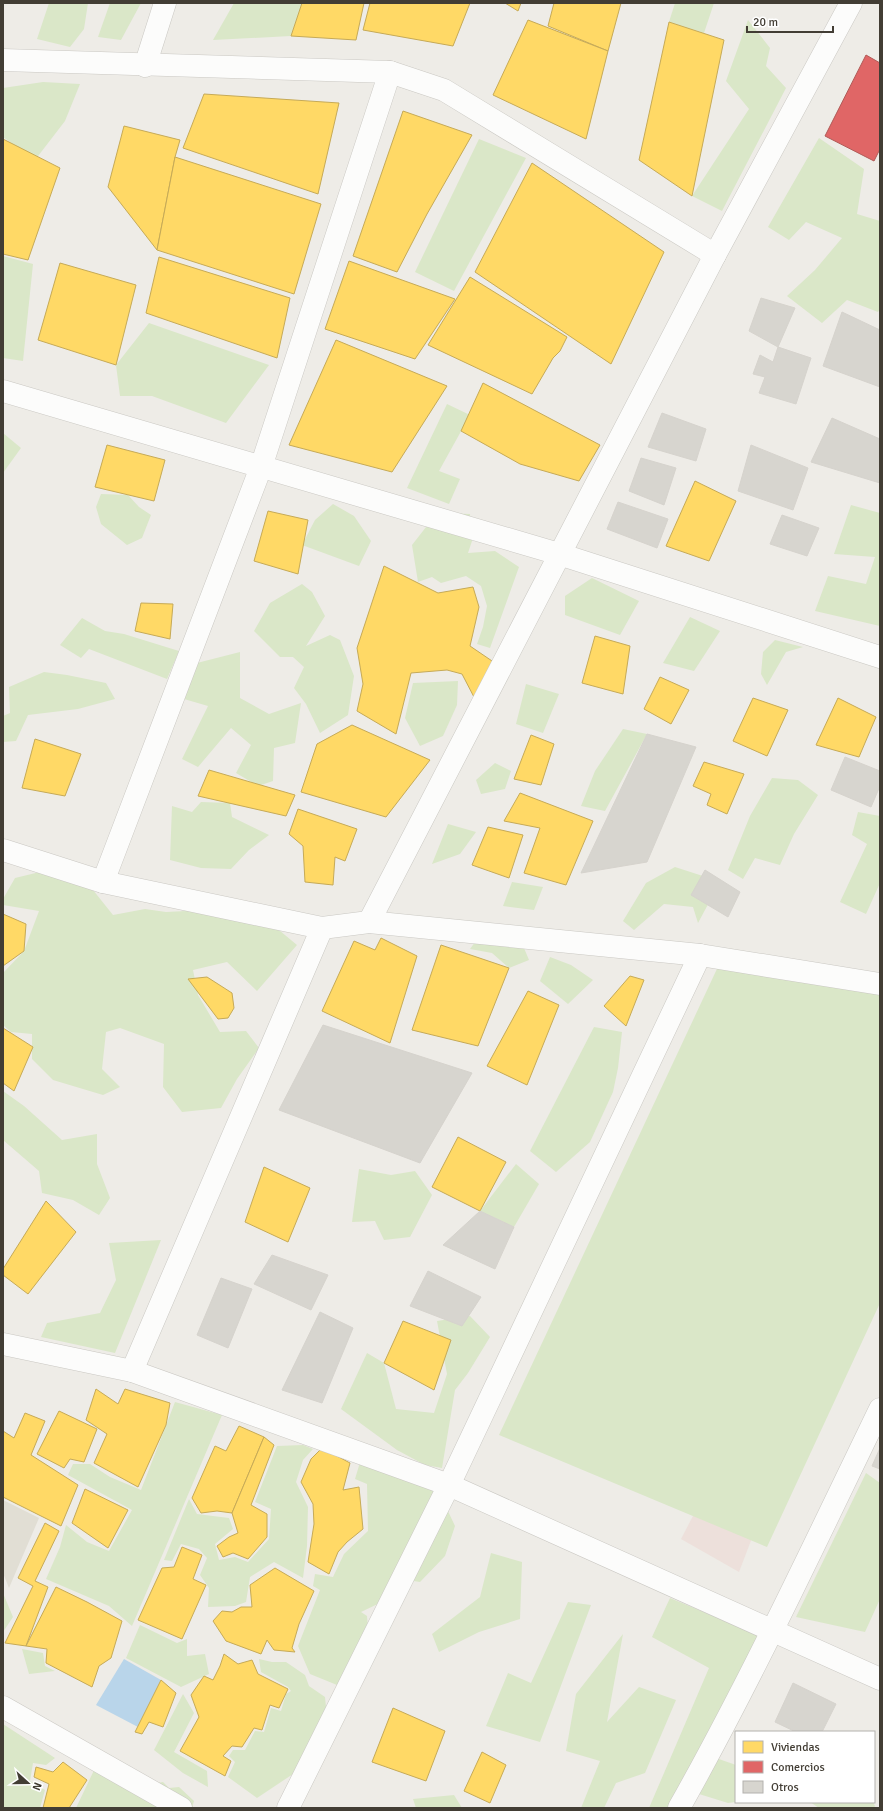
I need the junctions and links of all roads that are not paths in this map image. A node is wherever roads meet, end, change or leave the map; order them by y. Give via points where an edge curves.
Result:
1 (165, 3) edge
2 (851, 3) edge
3 (3, 60) edge
4 (145, 66) junction
5 (390, 72) junction
6 (715, 255) junction
7 (3, 391) edge
8 (261, 467) junction
9 (559, 554) junction
10 (880, 657) edge
11 (3, 850) edge
12 (103, 882) junction
13 (369, 922) junction
14 (322, 928) junction
15 (700, 955) junction
16 (880, 984) edge
17 (3, 1344) edge
18 (132, 1371) junction
19 (880, 1409) edge
20 (449, 1485) junction
21 (773, 1631) junction
22 (880, 1679) edge
23 (3, 1707) edge
24 (181, 1808) edge
25 (288, 1808) edge
26 (679, 1808) edge

1 - 4 street
2 - 6 street
3 - 4 street
4 - 5 street
5 - 6 street via 444,90
5 - 8 street
6 - 9 street
7 - 8 street
8 - 9 street
8 - 12 street
9 - 10 street
9 - 13 street
11 - 12 street
12 - 14 street
13 - 14 street
13 - 15 street
14 - 18 street
15 - 16 street
15 - 20 street
17 - 18 street
18 - 20 street
19 - 21 street
20 - 21 street
20 - 25 street
21 - 22 street
21 - 26 street via 724,1728
23 - 24 street

